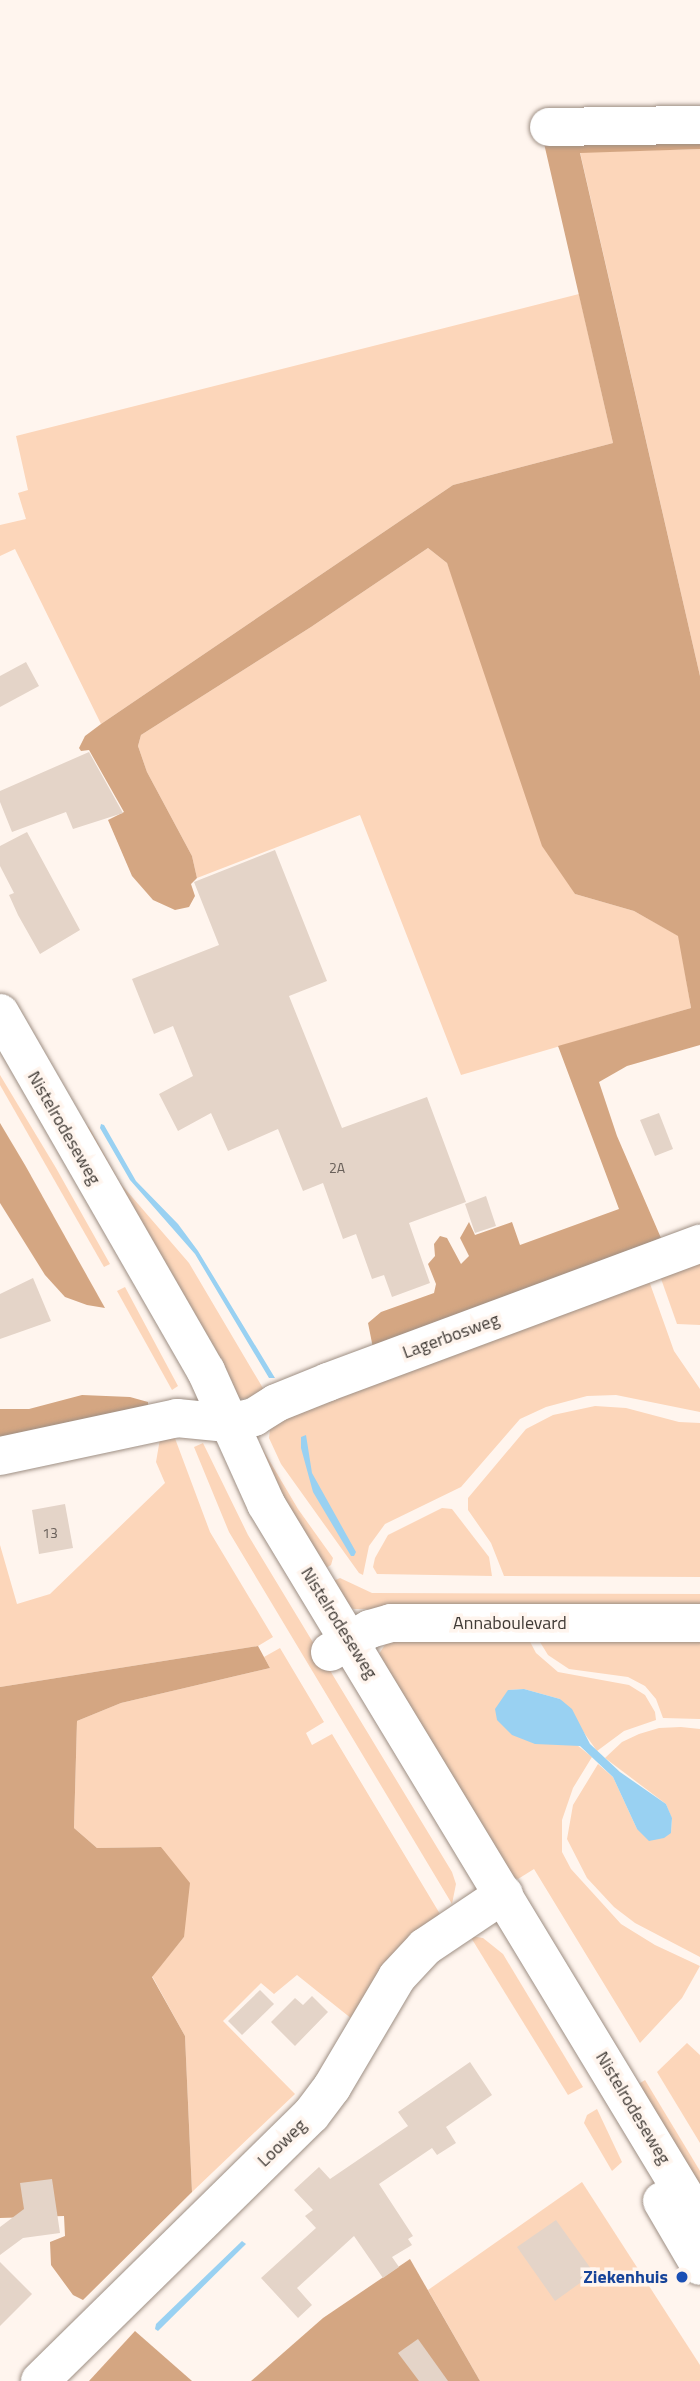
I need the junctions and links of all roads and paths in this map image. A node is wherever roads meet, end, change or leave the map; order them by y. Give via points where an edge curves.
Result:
1 (700, 125) edge
2 (549, 127) dead end
3 (0, 1013) edge
4 (0, 1060) edge
5 (700, 1244) edge
6 (216, 1423) junction
7 (0, 1456) edge
8 (700, 1623) edge
9 (339, 1646) junction
10 (493, 1900) junction
11 (700, 2221) edge
12 (700, 2266) edge
13 (40, 2381) edge

1 - 2 street
3 - 6 street, Nistelrodeseweg via 206,1371
4 - 6 street, Nistelrodeseweg via 180,1371
5 - 6 street, Lagerbosweg via 328,1382 254,1417
6 - 7 street via 177,1418
6 - 9 street, Nistelrodeseweg via 244,1509
8 - 9 street, Annaboulevard via 391,1623
9 - 10 street, Nistelrodeseweg
10 - 11 street, Nistelrodeseweg
10 - 12 street, Nistelrodeseweg
10 - 13 street, Looweg via 425,1947 397,1977 311,2115

